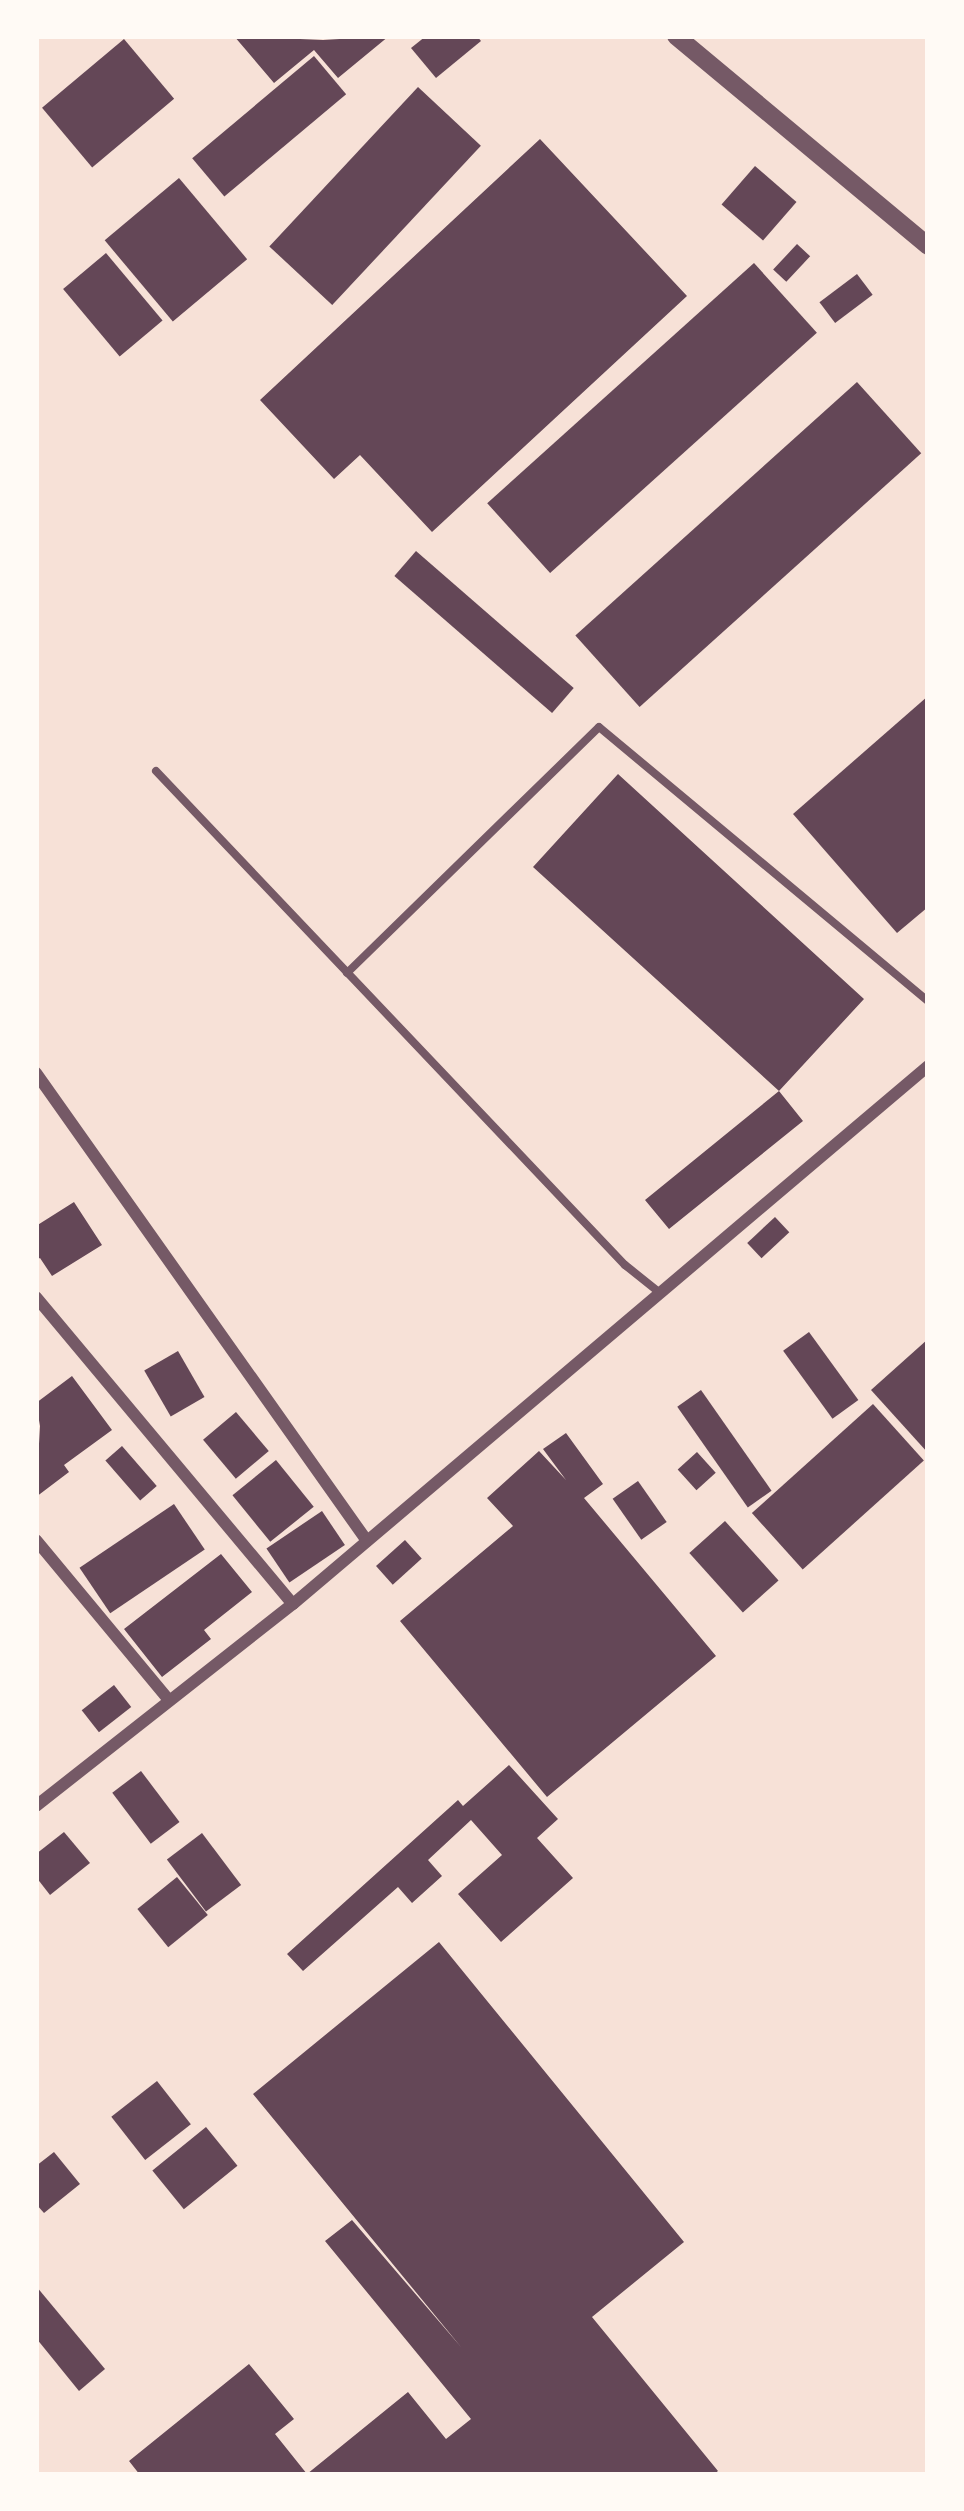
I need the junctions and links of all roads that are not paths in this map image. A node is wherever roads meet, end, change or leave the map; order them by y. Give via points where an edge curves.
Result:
1 (676, 36) edge
2 (928, 246) edge
3 (156, 771) dead end
4 (347, 973) junction
5 (928, 1001) edge
6 (928, 1066) edge
7 (36, 1073) edge
8 (659, 1293) junction
9 (36, 1297) edge
10 (36, 1540) edge
11 (367, 1541) junction
12 (293, 1604) junction
13 (169, 1700) junction
14 (37, 1804) edge

1 - 2 street
3 - 4 lane
4 - 5 lane via 598,727
4 - 8 lane
6 - 8 street
7 - 11 street
8 - 11 street
9 - 12 street
10 - 13 street
11 - 12 street
12 - 13 street
13 - 14 street

